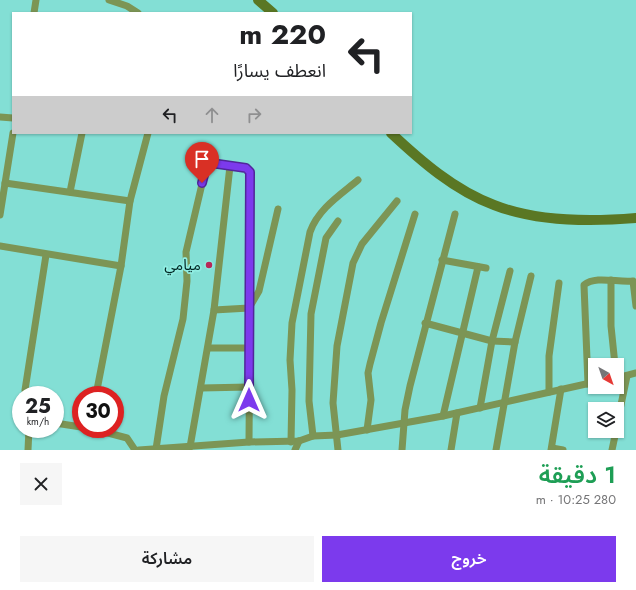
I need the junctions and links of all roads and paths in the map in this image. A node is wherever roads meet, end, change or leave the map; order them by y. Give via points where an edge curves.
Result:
1 (36, 0) edge
2 (109, 0) edge
3 (258, 0) edge
4 (34, 12) edge
5 (136, 12) edge
6 (272, 12) edge
7 (0, 117) edge
8 (12, 118) edge
9 (14, 134) edge
10 (82, 134) edge
11 (148, 134) edge
12 (392, 134) edge
13 (230, 166) junction
14 (358, 180) dead end
15 (5, 183) junction
16 (70, 192) junction
17 (130, 201) junction
18 (397, 201) dead end
19 (278, 209) dead end
20 (416, 214) dead end
21 (455, 214) dead end
22 (0, 216) edge
23 (636, 218) edge
24 (338, 221) dead end
25 (0, 246) edge
26 (46, 255) junction
27 (442, 260) junction
28 (121, 266) junction
29 (478, 267) junction
30 (486, 268) dead end
31 (510, 271) dead end
32 (531, 276) dead end
33 (611, 280) junction
34 (559, 282) dead end
35 (636, 306) edge
36 (249, 308) junction
37 (214, 310) junction
38 (425, 323) junction
39 (462, 334) junction
40 (492, 341) junction
41 (515, 342) junction
42 (208, 348) junction
43 (249, 348) junction
44 (589, 358) edge
45 (614, 358) edge
46 (636, 373) edge
47 (627, 376) junction
48 (624, 377) edge
49 (588, 384) edge
50 (26, 386) edge
51 (98, 386) edge
52 (249, 386) junction
53 (201, 388) junction
54 (561, 389) junction
55 (549, 392) junction
56 (503, 402) junction
57 (622, 402) edge
58 (480, 408) junction
59 (457, 413) junction
60 (443, 416) junction
61 (404, 423) junction
62 (367, 430) junction
63 (337, 435) junction
64 (313, 436) junction
65 (124, 437) edge
66 (29, 438) edge
67 (615, 438) edge
68 (299, 441) junction
69 (249, 442) junction
70 (291, 442) junction
71 (190, 447) junction
72 (156, 449) junction
73 (551, 449) edge
74 (28, 450) edge
75 (135, 450) edge
76 (139, 450) edge
77 (295, 450) edge
78 (338, 450) edge
79 (402, 450) edge
80 (451, 450) edge
81 (496, 450) edge
82 (563, 450) edge
83 (612, 450) edge

1 - 4 street
2 - 5 street
3 - 6 main road
7 - 8 street
9 - 15 street
10 - 16 street
11 - 17 street
12 - 23 main road via 453,184 503,208 525,214 567,218
13 - 36 street via 246,168 251,174
13 - 37 street
13 - 72 street via 211,163 206,167 186,252 187,281 183,319 164,396
14 - 70 street via 322,211 313,222 310,232 292,323
15 - 16 street
15 - 22 street
16 - 17 street
17 - 28 street
18 - 63 street via 362,244 353,263 337,346 333,403
19 - 36 street via 262,279
20 - 62 street via 380,323 370,364 368,373 371,400
21 - 27 street
24 - 64 street via 326,238 311,314 309,401
25 - 26 street
26 - 28 street
26 - 50 street
27 - 29 street
27 - 38 street
28 - 51 street
29 - 30 street
29 - 39 street
31 - 40 street
32 - 41 street
33 - 35 street via 634,283
33 - 44 street via 588,282 584,285
33 - 45 street
34 - 55 street via 550,356
36 - 37 street
36 - 43 street
37 - 42 street
38 - 39 street
38 - 61 street
39 - 40 street
39 - 60 street
40 - 41 street
40 - 58 street
41 - 56 street
42 - 43 street
42 - 53 street
43 - 52 street
46 - 47 street
47 - 48 street
47 - 57 street
49 - 54 street
52 - 53 street
52 - 69 street
53 - 71 street
54 - 55 street
54 - 73 street
55 - 56 street
56 - 58 street
56 - 81 street
58 - 59 street
59 - 60 street
59 - 80 street
60 - 61 street
61 - 62 street
61 - 79 street
62 - 63 street
63 - 64 street
63 - 78 street
64 - 68 street
65 - 75 street
66 - 74 street
67 - 83 street
68 - 70 street
68 - 77 street
69 - 70 street
69 - 71 street
71 - 72 street
72 - 76 street
73 - 82 street

